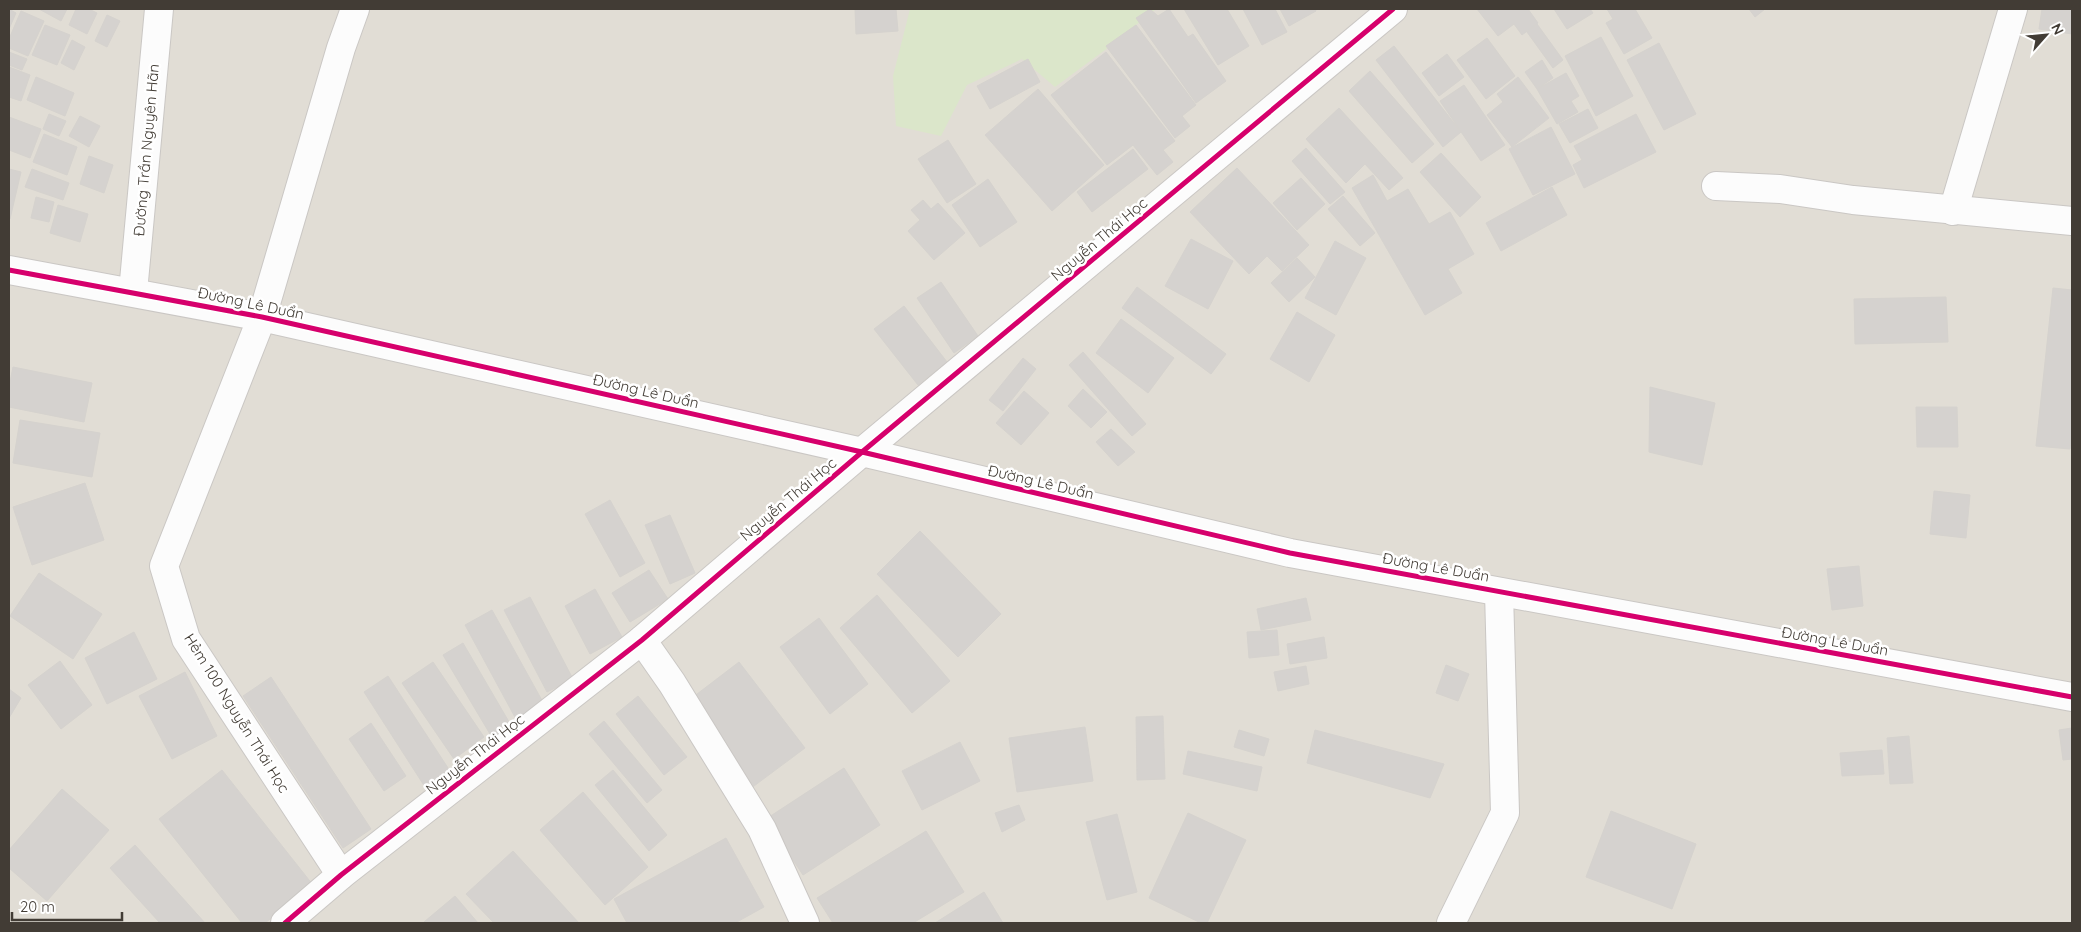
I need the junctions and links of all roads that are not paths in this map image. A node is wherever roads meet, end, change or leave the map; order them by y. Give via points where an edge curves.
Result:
1 (159, 9) edge
2 (355, 9) edge
3 (1394, 9) edge
4 (2013, 9) edge
5 (1716, 186) dead end
6 (1953, 211) junction
7 (2072, 221) edge
8 (9, 270) edge
9 (133, 292) junction
10 (262, 317) junction
11 (862, 452) junction
12 (1499, 592) junction
13 (642, 640) junction
14 (2072, 697) edge
15 (341, 875) junction
16 (285, 923) edge
17 (805, 923) edge
18 (1451, 923) edge

1 - 9 street, Đường Trần Nguyên Hãn
2 - 10 street, Hẻm 100 Nguyễn Thái Học
3 - 11 street, Nguyễn Thái Học
4 - 6 street
5 - 6 street via 1780,189
6 - 7 street
8 - 9 street, Đường Lê Duẩn
9 - 10 street, Đường Lê Duẩn
10 - 11 street, Đường Lê Duẩn
10 - 15 street, Hẻm 100 Nguyễn Thái Học via 164,566 186,639
11 - 12 street, Đường Lê Duẩn via 1290,553
11 - 13 street, Nguyễn Thái Học
12 - 14 street, Đường Lê Duẩn
12 - 18 street via 1505,813
13 - 15 street, Nguyễn Thái Học
13 - 17 street via 762,829
15 - 16 street, Nguyễn Thái Học

